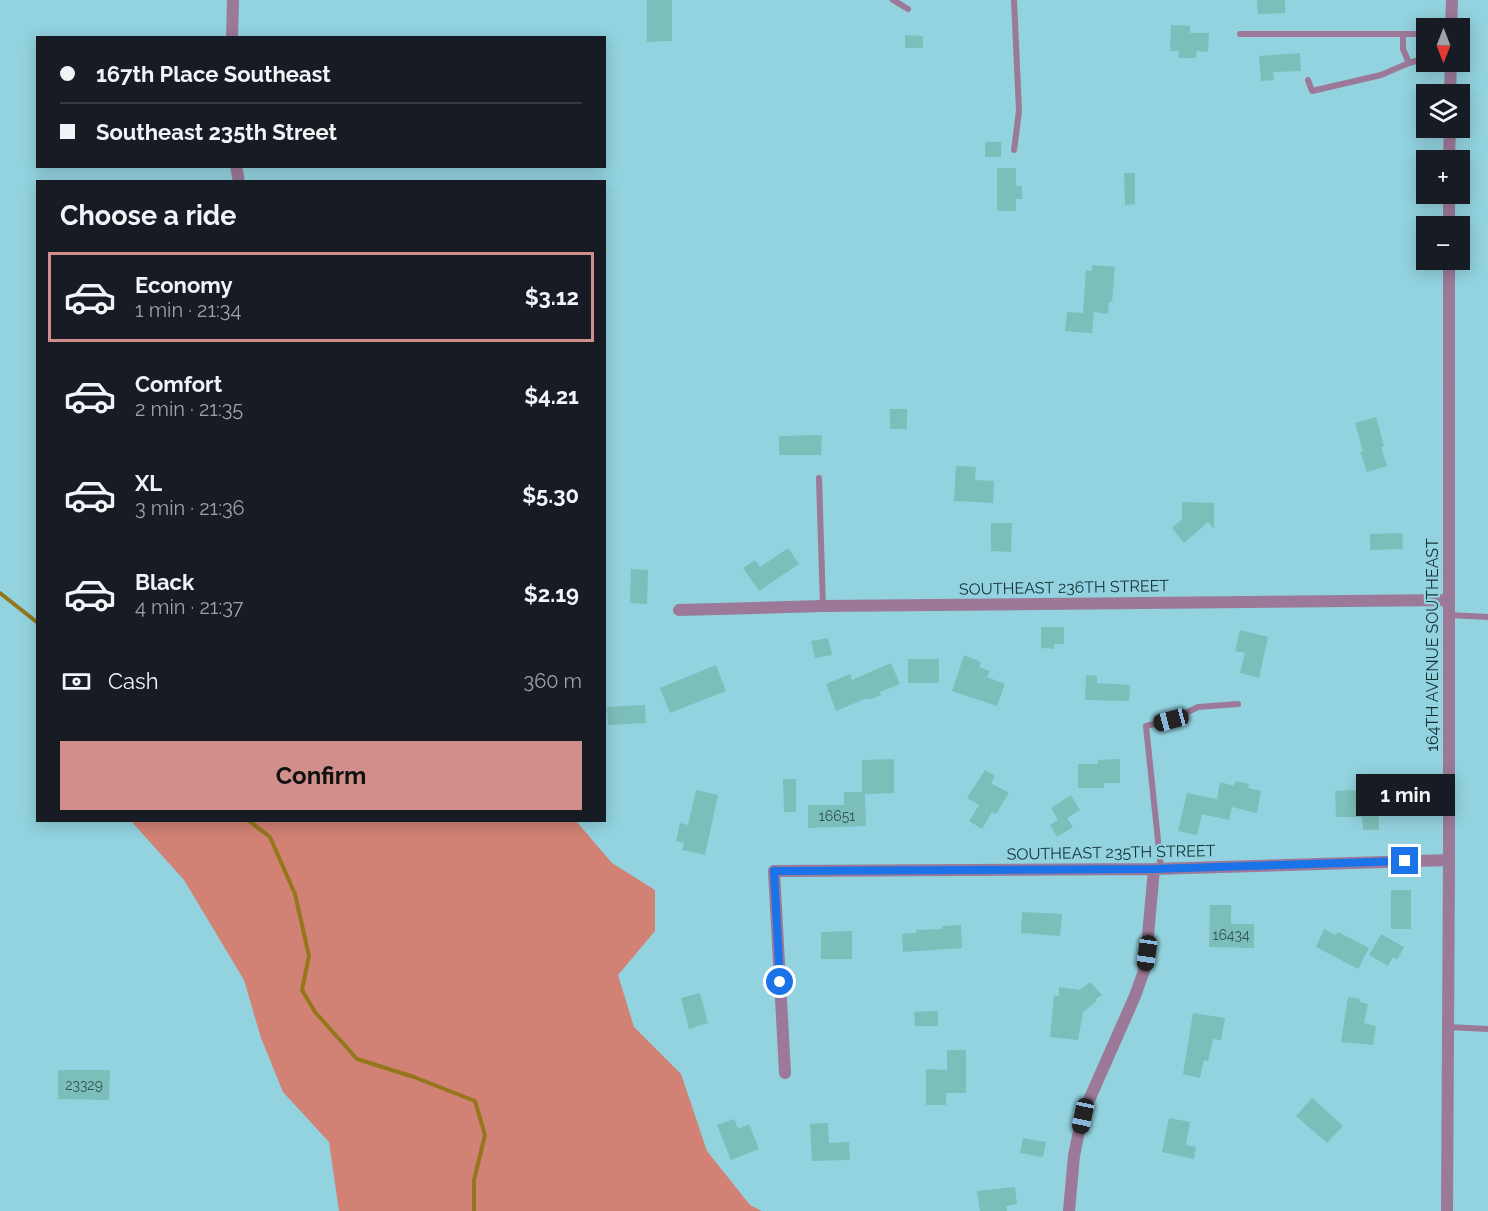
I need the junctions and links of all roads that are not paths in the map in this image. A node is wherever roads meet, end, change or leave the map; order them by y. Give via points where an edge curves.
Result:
1 (233, 0) edge
2 (893, 0) edge
3 (1014, 0) edge
4 (1452, 0) edge
5 (908, 9) dead end
6 (1451, 18) edge
7 (1240, 34) dead end
8 (1403, 34) junction
9 (1416, 34) edge
10 (232, 36) edge
11 (1416, 61) edge
12 (1409, 63) junction
13 (1308, 80) dead end
14 (1014, 150) dead end
15 (1449, 270) edge
16 (819, 478) dead end
17 (1449, 600) junction
18 (823, 606) junction
19 (679, 610) dead end
20 (1449, 615) junction
21 (1488, 617) edge
22 (1238, 704) dead end
23 (1449, 860) junction
24 (1158, 869) junction
25 (1448, 1027) junction
26 (1488, 1029) edge
27 (785, 1073) dead end
28 (1069, 1211) edge
29 (1447, 1211) edge

1 - 10 street
2 - 5 lane
3 - 14 lane via 1019,111
4 - 6 street
7 - 8 lane
8 - 9 lane
8 - 12 lane via 1403,49
11 - 12 lane
12 - 13 lane via 1382,75 1312,92
15 - 17 street, 164TH AVENUE SOUTHEAST
16 - 18 lane
17 - 18 street, SOUTHEAST 236TH STREET
17 - 20 street, 164TH AVENUE SOUTHEAST
18 - 19 street, SOUTHEAST 236TH STREET
20 - 21 lane
20 - 23 street, 164TH AVENUE SOUTHEAST
22 - 24 lane via 1198,707 1146,726
23 - 24 street, SOUTHEAST 235TH STREET
23 - 25 street, 164TH AVENUE SOUTHEAST
24 - 27 street, SOUTHEAST 235TH STREET via 774,871
24 - 28 street via 1145,968 1083,1116 1074,1156
25 - 26 lane
25 - 29 street, 164TH AVENUE SOUTHEAST

